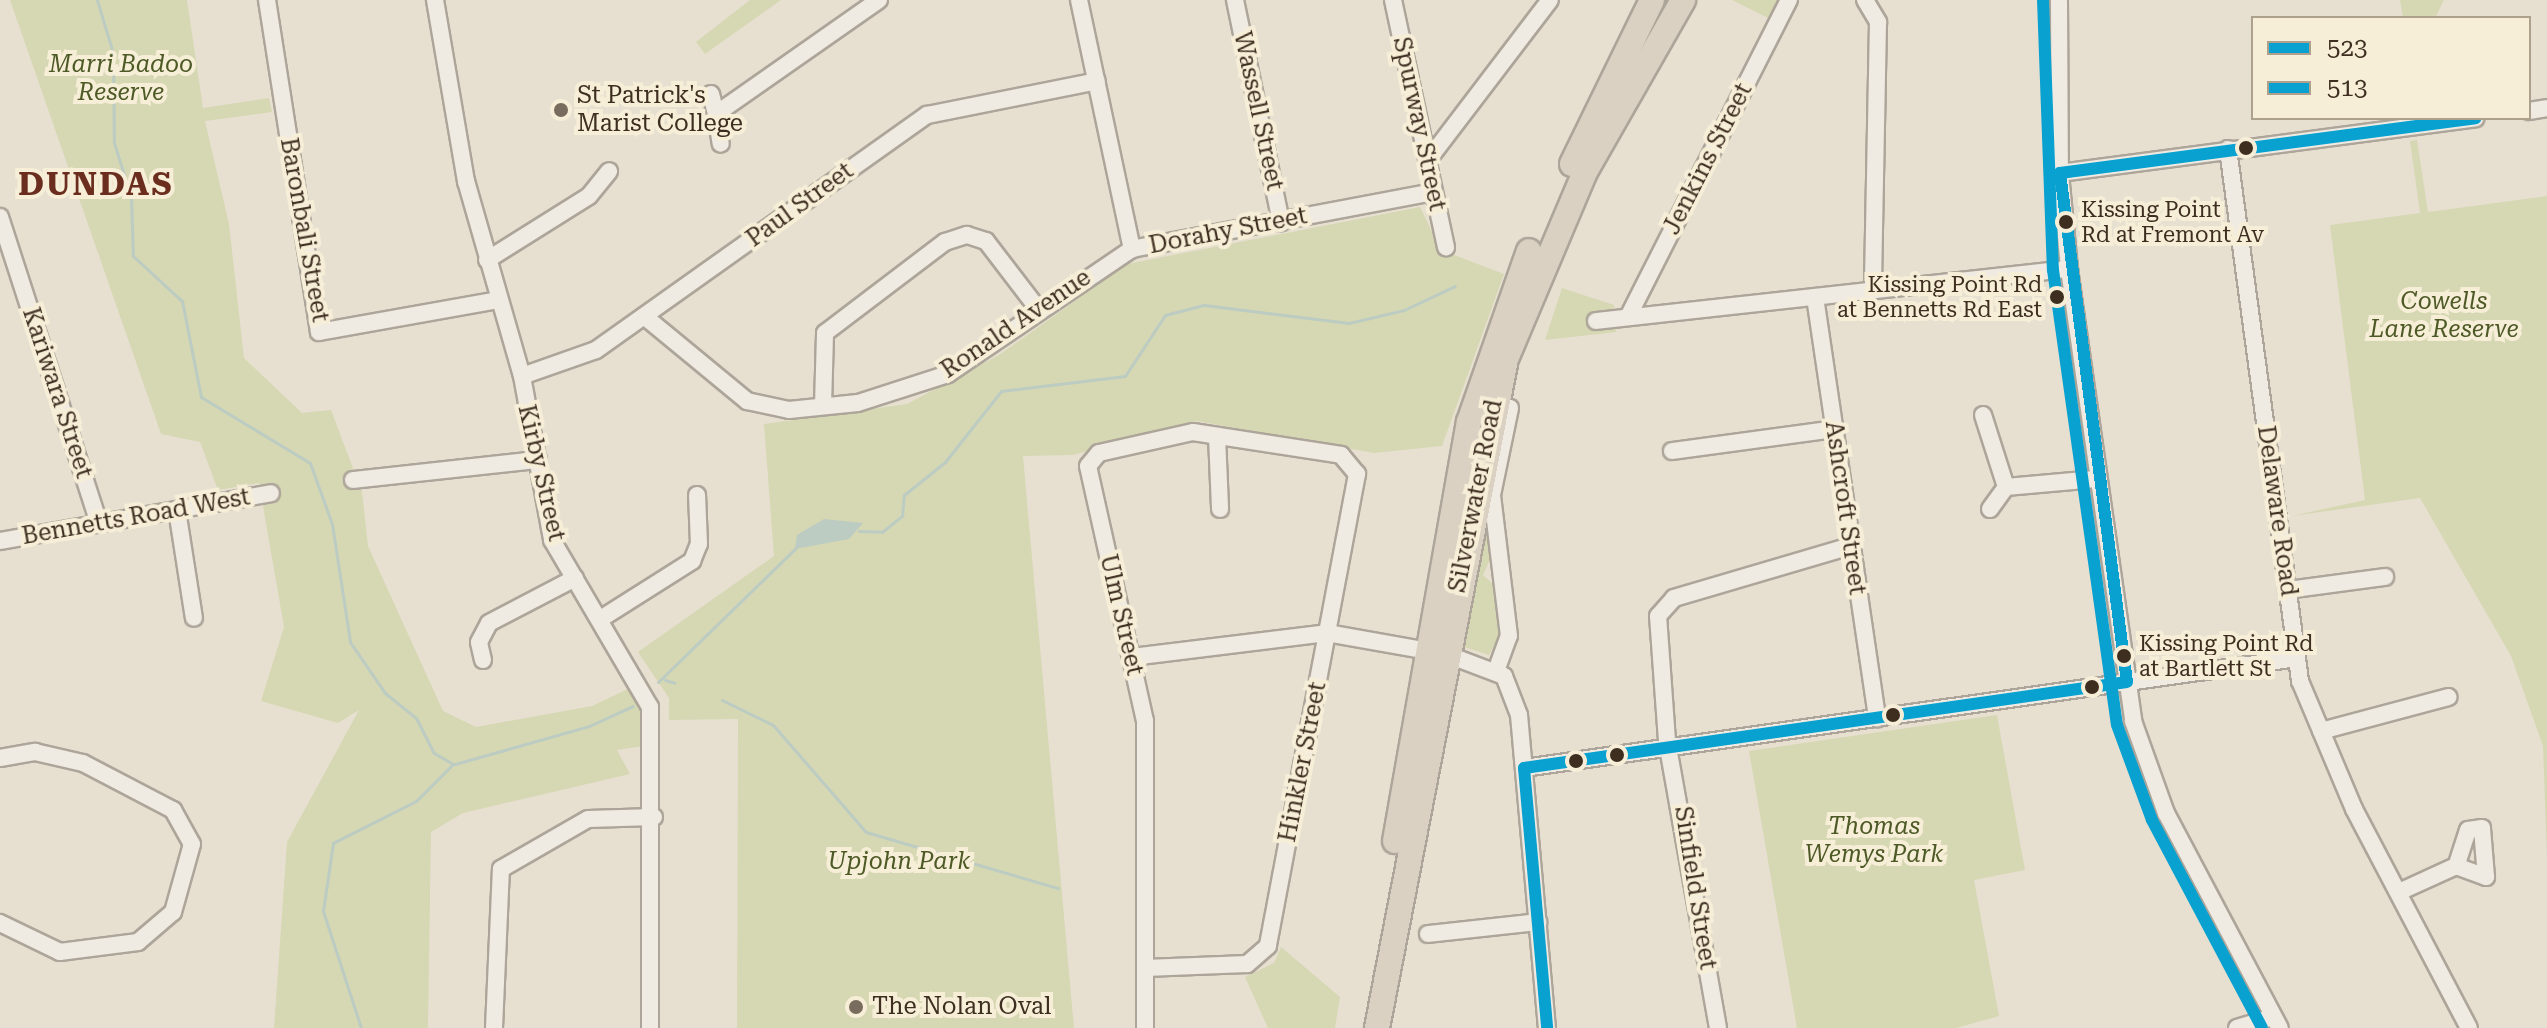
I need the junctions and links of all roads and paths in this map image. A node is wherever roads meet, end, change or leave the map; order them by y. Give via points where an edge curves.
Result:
1 (267, 0) edge
2 (435, 0) edge
3 (879, 0) edge
4 (1079, 0) edge
5 (1235, 0) edge
6 (1393, 0) edge
7 (1550, 0) edge
8 (1652, 0) edge
9 (1683, 0) edge
10 (1789, 0) edge
11 (1865, 0) edge
12 (2059, 0) edge
13 (1097, 81) junction
14 (711, 94) dead end
15 (716, 114) junction
16 (2459, 120) edge
17 (721, 144) dead end
18 (2228, 149) junction
19 (1428, 160) junction
20 (609, 171) dead end
21 (2060, 173) junction
22 (1433, 192) junction
23 (0, 217) edge
24 (1281, 222) junction
25 (1446, 247) dead end
26 (1132, 249) junction
27 (487, 260) junction
28 (2069, 269) junction
29 (1873, 291) junction
30 (1815, 297) junction
31 (498, 300) junction
32 (1039, 310) junction
33 (644, 316) junction
34 (1628, 317) junction
35 (1596, 321) dead end
36 (522, 376) junction
37 (823, 406) junction
38 (1510, 408) dead end
39 (1983, 415) dead end
40 (1834, 429) junction
41 (1217, 436) junction
42 (1672, 451) dead end
43 (1341, 455) joint
44 (538, 460) junction
45 (2096, 479) junction
46 (353, 480) dead end
47 (2006, 487) junction
48 (271, 493) dead end
49 (697, 495) dead end
50 (1220, 509) dead end
51 (1990, 509) dead end
52 (177, 510) junction
53 (99, 523) junction
54 (0, 541) edge
55 (1851, 546) junction
56 (2385, 577) dead end
57 (575, 578) junction
58 (2287, 590) junction
59 (194, 618) dead end
60 (602, 618) junction
61 (1327, 633) junction
62 (1436, 652) junction
63 (1132, 657) junction
64 (2297, 658) junction
65 (483, 660) dead end
66 (1496, 671) junction
67 (2127, 682) junction
68 (2449, 697) dead end
69 (1877, 718) junction
70 (2321, 731) junction
71 (1670, 748) junction
72 (0, 758) edge
73 (1524, 768) junction
74 (654, 817) junction
75 (2456, 866) dead end
76 (2399, 892) junction
77 (1538, 922) junction
78 (0, 923) edge
79 (1428, 934) dead end
80 (1145, 968) junction
81 (2277, 1023) edge
82 (494, 1028) edge
83 (650, 1028) edge
84 (1145, 1028) edge
85 (1361, 1028) edge
86 (1377, 1028) edge
87 (1547, 1028) edge
88 (1718, 1028) edge
89 (2237, 1028) edge
90 (2469, 1028) edge

1 - 31 street, Baronbali Street via 319,332
2 - 27 street, Kirby Street via 466,181
3 - 15 street
4 - 13 street, Dorahy Street
5 - 24 street, Wassell Street
6 - 19 street, Spurway Street
7 - 19 street
8 - 62 highway, Silverwater Road via 1497,330 1461,459
9 - 62 highway, Silverwater Road via 1585,172 1506,359
10 - 34 street, Jenkins Street
11 - 29 street via 1878,22
12 - 21 street
13 - 26 street, Dorahy Street
13 - 33 street, Paul Street via 927,115
14 - 15 street
15 - 17 street
16 - 18 street
18 - 21 street
18 - 58 street, Delaware Road
19 - 22 street, Spurway Street
20 - 27 street via 589,196
21 - 28 street
22 - 24 street, Dorahy Street
22 - 25 street, Spurway Street
23 - 53 street, Kariwara Street
24 - 26 street, Dorahy Street
26 - 32 street, Ronald Avenue
27 - 31 street, Kirby Street
28 - 29 street
28 - 45 street
29 - 30 street
30 - 34 street
30 - 40 street, Ashcroft Street
31 - 36 street, Kirby Street
32 - 37 street, Ronald Avenue via 948,374 894,395
32 - 37 street via 986,241 967,235 945,242 825,333
33 - 36 street, Paul Street via 584,357
33 - 37 street, Ronald Avenue via 747,401 775,409
34 - 35 street
36 - 44 street, Kirby Street
38 - 66 street via 1492,495 1509,636
39 - 47 street
40 - 42 street
40 - 55 street, Ashcroft Street
41 - 43 street, Ulm Street
41 - 50 street
41 - 63 street, Ulm Street via 1193,432 1099,453 1088,466
43 - 61 street, Hinkler Street via 1357,474
44 - 46 street
44 - 57 street, Kirby Street via 552,540
45 - 47 street
45 - 67 street
47 - 51 street
48 - 52 street, Bennetts Road West
49 - 60 street via 699,544 692,561
52 - 53 street, Bennetts Road West
52 - 59 street
53 - 54 street, Bennetts Road West
55 - 69 street, Ashcroft Street
55 - 71 street, Sinfield Street via 1664,605 1658,632
56 - 58 street
57 - 60 street, Kirby Street
57 - 65 street via 489,623 479,642
58 - 64 street, Delaware Road
60 - 74 street, Kirby Street via 650,707
61 - 62 street
61 - 63 street
61 - 80 street, Hinkler Street via 1268,946 1247,964
62 - 66 street
62 - 85 highway, Silverwater Road
62 - 86 highway, Silverwater Road
63 - 80 street, Ulm Street via 1145,721
64 - 67 street
64 - 70 street, Delaware Road
66 - 73 street via 1516,698
67 - 69 street
67 - 81 street via 2156,792
68 - 70 street
69 - 71 street
70 - 76 street, Delaware Road
71 - 73 street
71 - 88 street, Sinfield Street
72 - 78 street via 35,752 83,763 173,810 192,844 173,912 138,942 60,952
73 - 77 street
74 - 82 street via 588,819 501,869
74 - 83 street, Kirby Street
75 - 76 street
76 - 90 street, Delaware Road
77 - 79 street
77 - 87 street
80 - 84 street, Ulm Street
81 - 89 street

